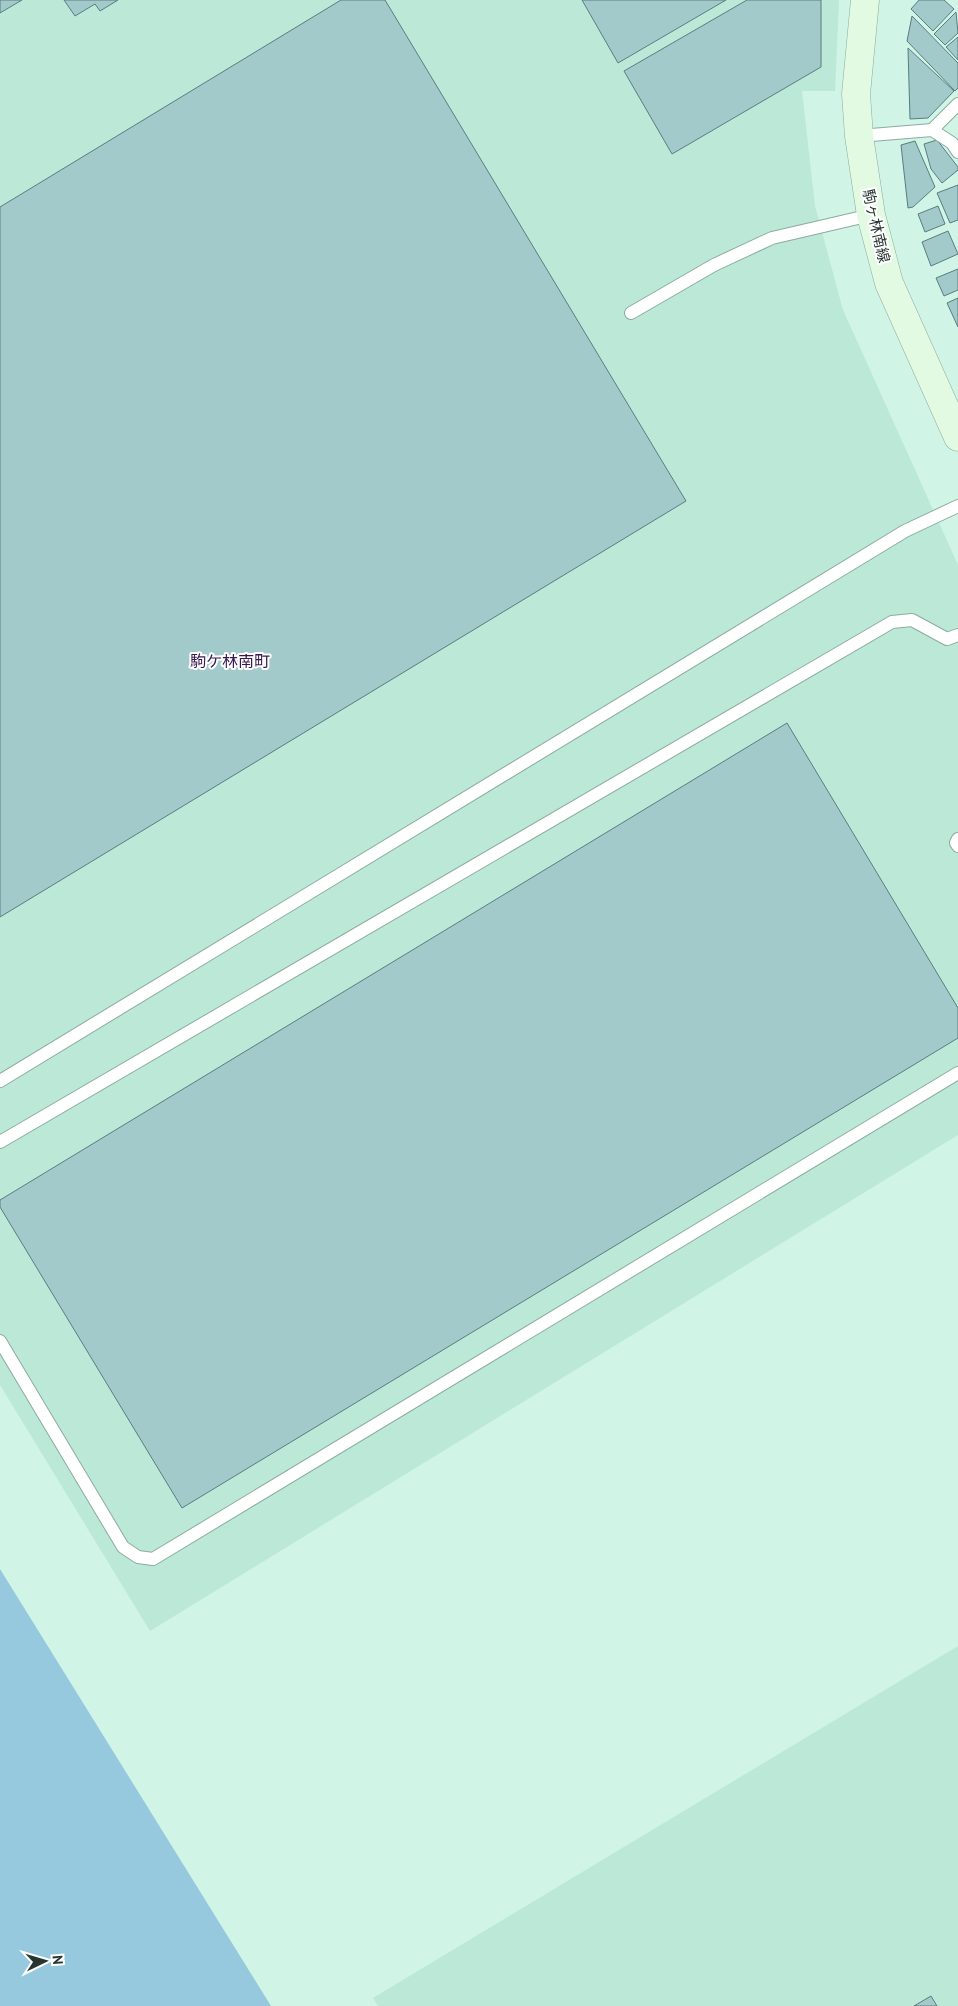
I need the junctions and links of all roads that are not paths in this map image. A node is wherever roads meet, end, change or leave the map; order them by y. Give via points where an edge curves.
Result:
1 (865, 0) edge
2 (958, 104) edge
3 (932, 130) junction
4 (859, 136) junction
5 (958, 152) edge
6 (871, 215) junction
7 (631, 313) dead end
8 (958, 437) edge
9 (958, 506) edge
10 (958, 635) edge
11 (958, 839) edge
12 (958, 846) edge
13 (958, 1073) edge
14 (0, 1080) edge
15 (0, 1142) edge
16 (0, 1341) edge

1 - 4 street, 駒ヶ林南線 via 856,94
2 - 3 lane
3 - 4 lane
3 - 5 lane
4 - 6 street, 駒ヶ林南線
6 - 7 lane via 772,238 714,265
6 - 8 street, 駒ヶ林南線 via 889,283
9 - 14 lane via 905,531
10 - 15 lane via 947,640 912,620 892,622
11 - 12 lane
13 - 16 lane via 153,1559 123,1548

